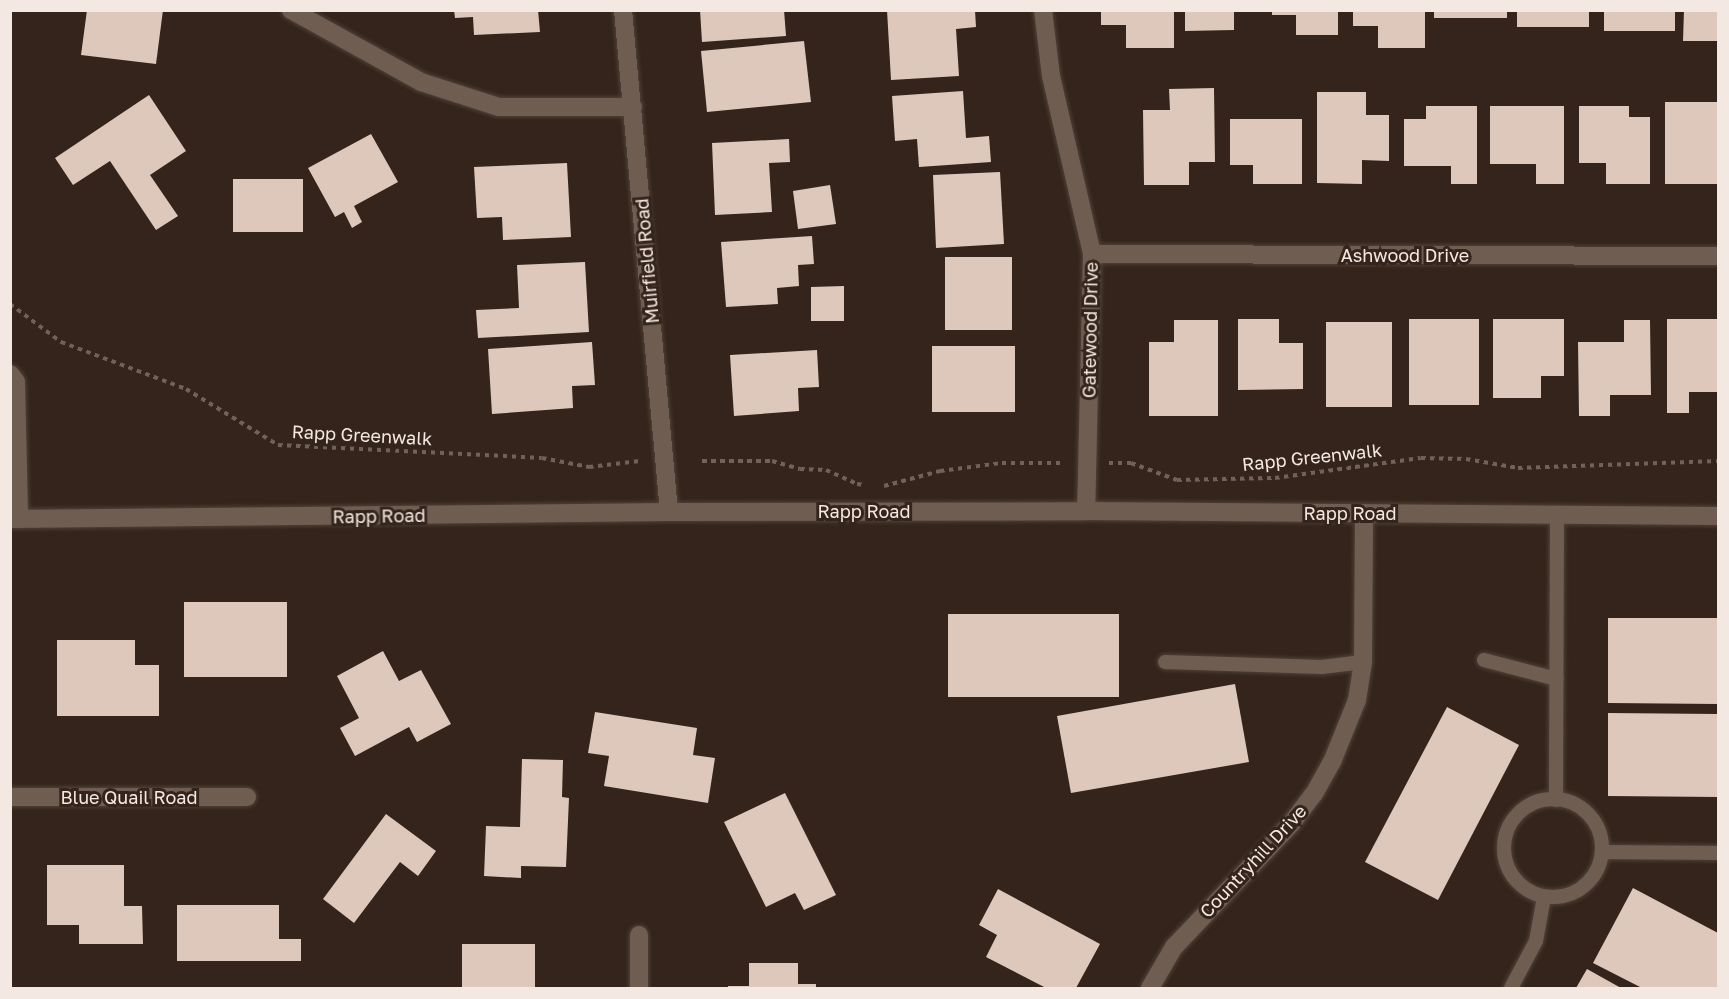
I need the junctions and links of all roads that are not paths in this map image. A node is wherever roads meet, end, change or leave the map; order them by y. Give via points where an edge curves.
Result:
1 (291, 10) edge
2 (623, 10) edge
3 (1043, 10) edge
4 (633, 107) junction
5 (1092, 254) junction
6 (1719, 256) edge
7 (10, 374) edge
8 (1086, 511) junction
9 (669, 512) junction
10 (1364, 513) junction
11 (1557, 515) junction
12 (1719, 516) edge
13 (15, 519) edge
14 (1484, 660) dead end
15 (1165, 662) dead end
16 (1363, 662) junction
17 (1557, 680) junction
18 (10, 797) edge
19 (247, 797) dead end
20 (1556, 800) junction
21 (1603, 852) junction
22 (1719, 853) edge
23 (1544, 897) junction
24 (639, 935) dead end
25 (639, 988) edge
26 (1150, 988) edge
27 (1511, 988) edge

1 - 4 street via 422,82 498,107
2 - 4 street, Muirfield Road
3 - 5 street, Gatewood Drive via 1051,76
4 - 9 street, Muirfield Road
5 - 6 street, Ashwood Drive
5 - 8 street, Gatewood Drive
7 - 13 street via 16,382
8 - 9 street, Rapp Road
8 - 10 street, Rapp Road
9 - 13 street, Rapp Road
10 - 11 street, Rapp Road
10 - 16 street, Countryhill Drive
11 - 12 street, Rapp Road
11 - 17 lane
14 - 17 lane
15 - 16 lane via 1322,667
16 - 26 street, Countryhill Drive via 1357,700 1332,762 1314,794 1291,825 1174,947
17 - 20 lane
18 - 19 street, Blue Quail Road
20 - 21 lane via 1581,808 1593,819 1601,835
20 - 23 lane via 1533,803 1520,812 1504,838 1503,854 1512,876 1529,892
21 - 22 lane
21 - 23 lane via 1589,882 1576,892
23 - 27 lane via 1536,941
24 - 25 street

